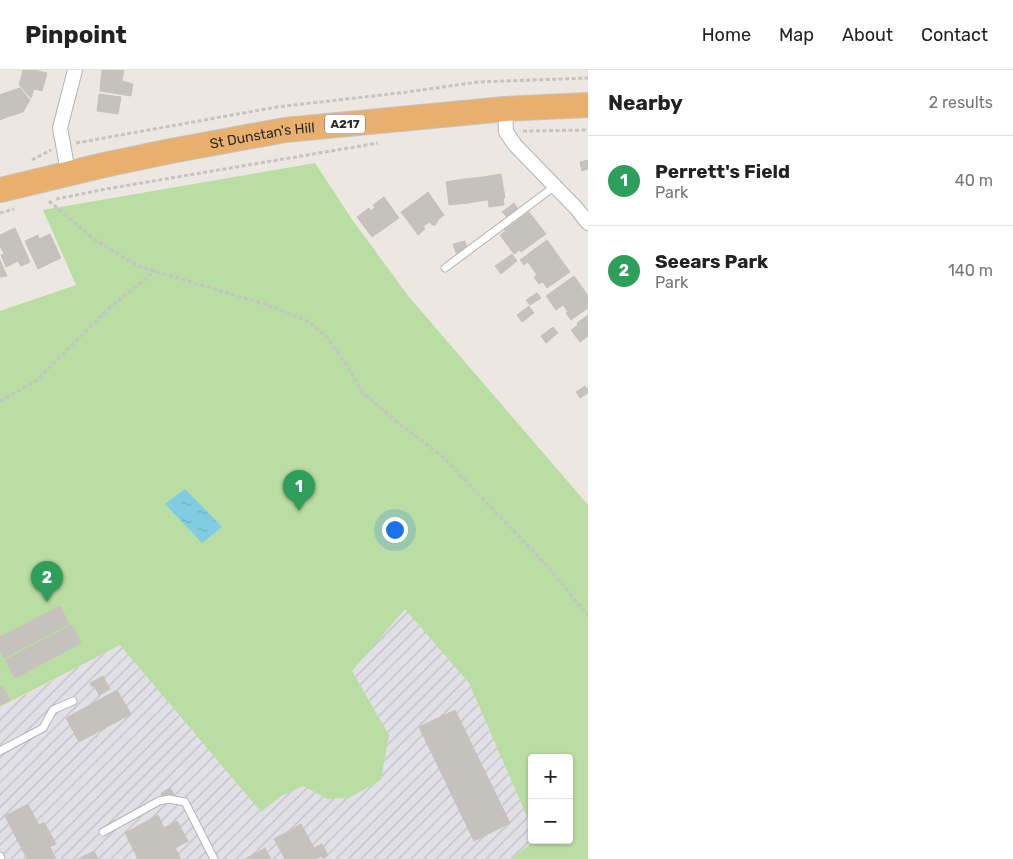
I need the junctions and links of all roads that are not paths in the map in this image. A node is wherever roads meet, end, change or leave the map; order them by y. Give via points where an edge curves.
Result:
1 (75, 70) edge
2 (588, 105) edge
3 (506, 109) junction
4 (68, 174) junction
5 (555, 186) junction
6 (0, 190) edge
7 (588, 223) edge
8 (445, 268) dead end
9 (73, 701) dead end
10 (0, 751) edge
11 (103, 832) dead end
12 (214, 859) edge

1 - 4 street via 60,128
2 - 3 highway, St Dunstan's Hill / A217
3 - 4 highway, St Dunstan's Hill / A217 via 285,130
3 - 5 street via 506,132
4 - 6 highway, St Dunstan's Hill / A217
5 - 7 street
5 - 8 lane
9 - 10 lane via 53,710 42,728
11 - 12 lane via 158,801 185,802

